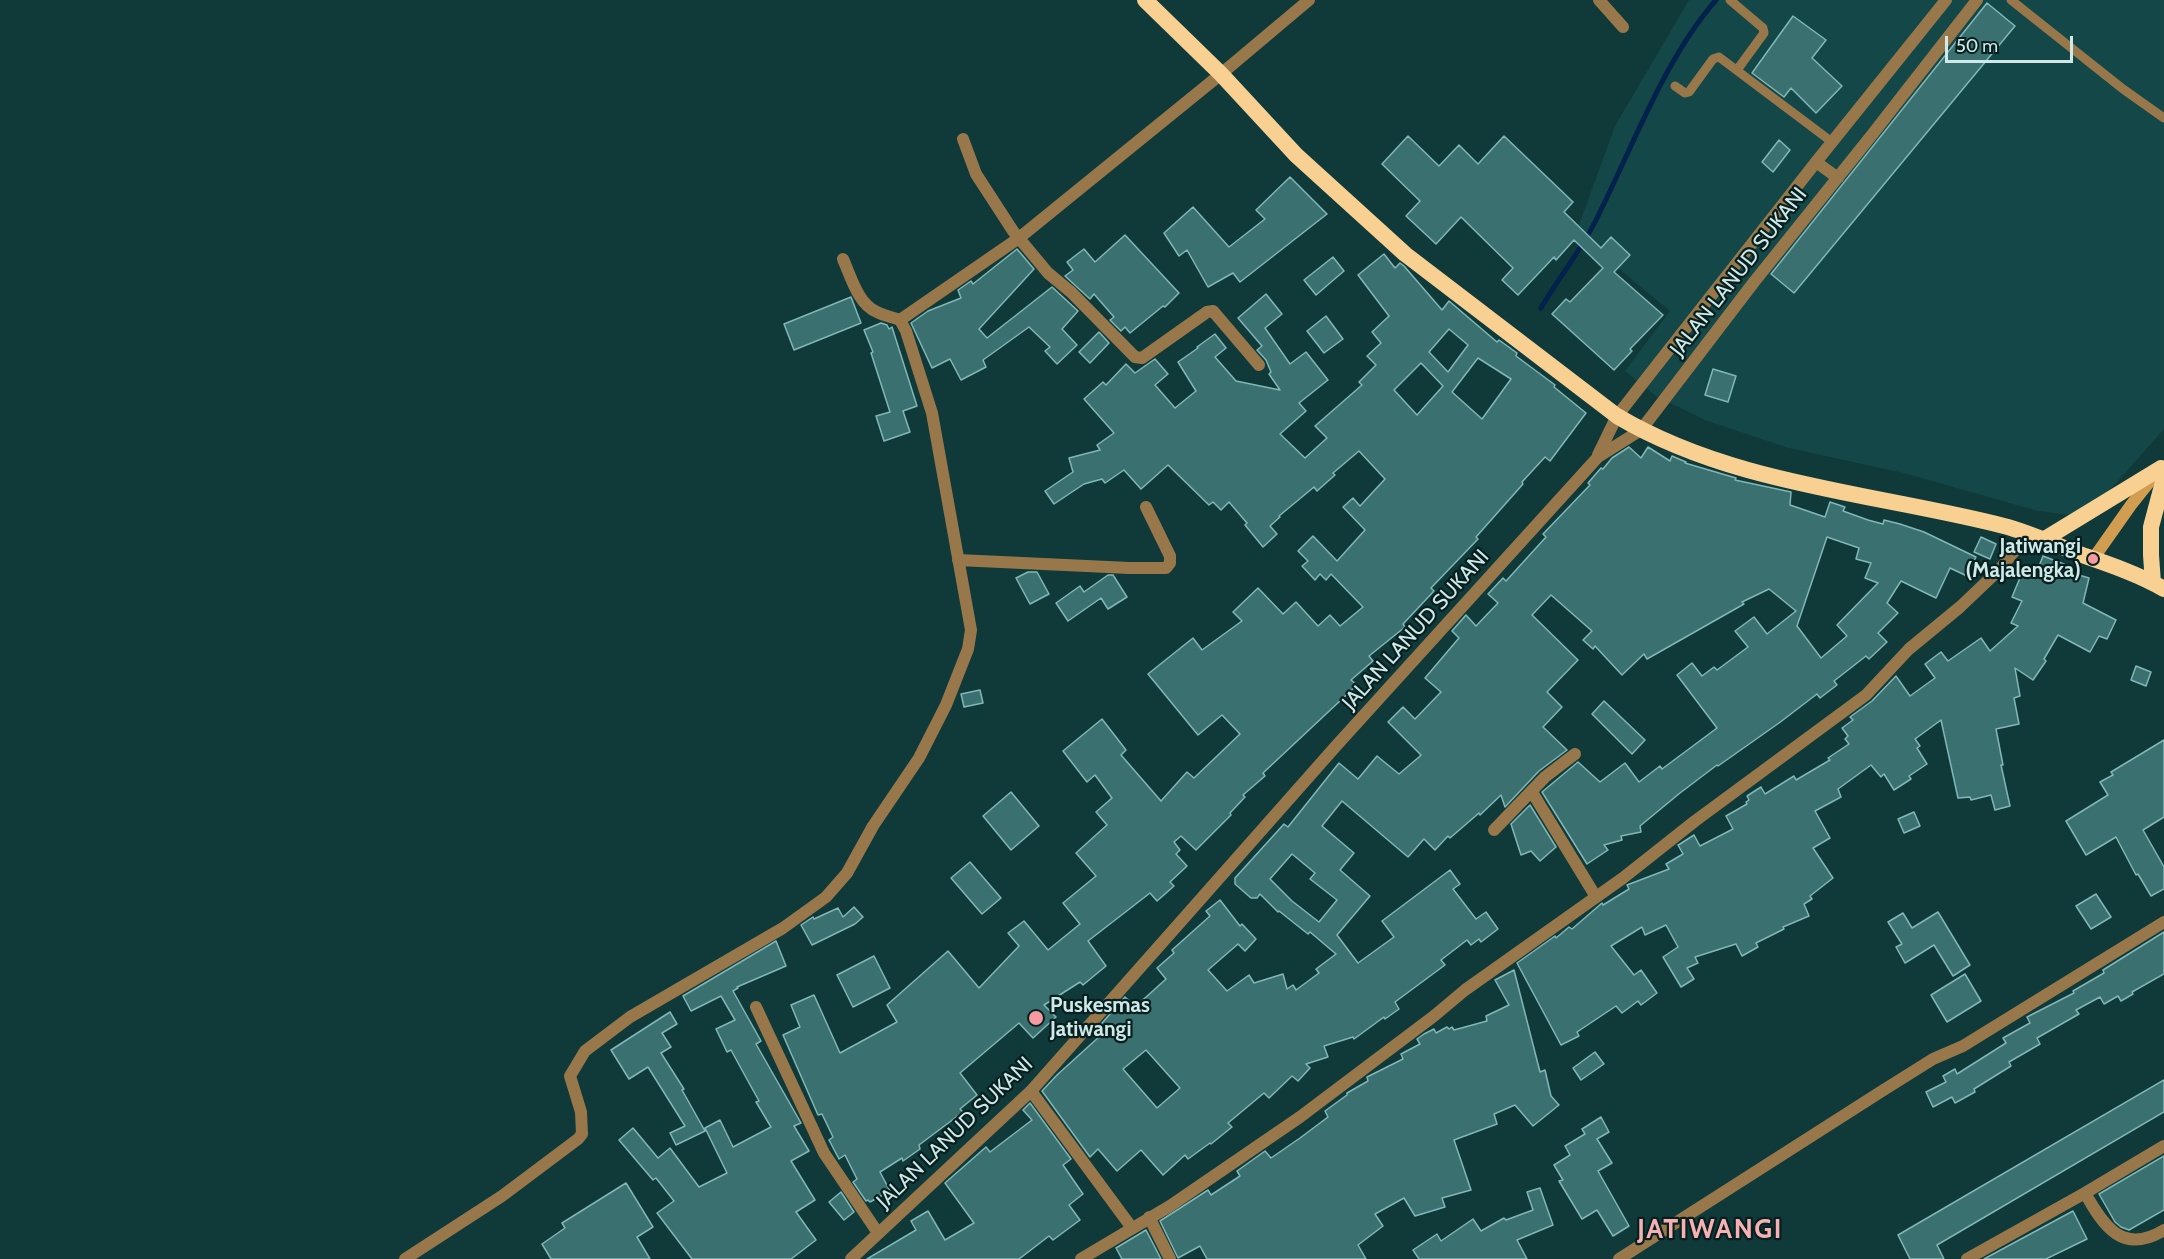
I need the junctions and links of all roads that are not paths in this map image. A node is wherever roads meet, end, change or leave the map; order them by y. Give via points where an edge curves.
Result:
1 (1145, 0) edge
2 (1309, 0) edge
3 (1599, 0) edge
4 (1730, 0) edge
5 (1946, 0) edge
6 (1977, 0) edge
7 (2011, 0) edge
8 (1623, 27) dead end
9 (1737, 70) junction
10 (1221, 74) junction
11 (1675, 86) dead end
12 (2164, 118) edge
13 (963, 139) dead end
14 (1832, 142) junction
15 (1816, 162) junction
16 (1838, 178) junction
17 (1019, 238) junction
18 (843, 259) dead end
19 (900, 320) junction
20 (1259, 364) dead end
21 (1617, 416) junction
22 (1641, 430) junction
23 (1598, 456) junction
24 (2163, 470) edge
25 (1146, 507) dead end
26 (2036, 537) junction
27 (2093, 559) junction
28 (958, 560) junction
29 (2159, 586) edge
30 (1575, 754) dead end
31 (1532, 792) junction
32 (1494, 830) dead end
33 (1596, 897) junction
34 (2164, 922) edge
35 (756, 1007) dead end
36 (1031, 1091) junction
37 (2164, 1146) edge
38 (2085, 1193) junction
39 (1149, 1217) junction
40 (1132, 1228) junction
41 (2164, 1230) edge
42 (878, 1233) junction
43 (854, 1258) edge
44 (405, 1259) edge
45 (1081, 1259) edge
46 (1170, 1259) edge
47 (1619, 1259) edge
48 (1967, 1259) edge

1 - 10 highway
2 - 10 street
3 - 8 street
4 - 9 lane via 1764,33
5 - 14 street
6 - 16 street, JALAN LANUD SUKANI
7 - 12 lane
9 - 11 lane via 1719,57 1713,58 1689,92
9 - 14 lane
10 - 17 street
10 - 21 highway via 1296,155 1405,254
13 - 17 street via 976,174
14 - 15 street
15 - 16 street
15 - 21 street
16 - 22 street, JALAN LANUD SUKANI
17 - 19 street
17 - 20 street via 1048,273 1135,357 1142,358 1213,311
18 - 19 street via 867,306
19 - 28 street via 932,413
21 - 22 highway
21 - 23 street
22 - 23 street, JALAN LANUD SUKANI
22 - 26 highway via 1698,454 1765,473
23 - 36 street, JALAN LANUD SUKANI
24 - 26 highway
24 - 27 main road via 2131,505
24 - 29 highway via 2151,527 2151,555
25 - 28 street via 1170,556 1166,568
26 - 27 highway
26 - 33 street via 1909,649 1866,695
27 - 29 highway
28 - 44 street via 971,630 968,649 937,726 847,873 826,897 783,928 630,1017 585,1051 570,1076 581,1112 582,1134 578,1139 502,1196
30 - 31 street
31 - 32 street
31 - 33 street
33 - 39 street via 1465,990 1300,1117
34 - 47 street via 1963,1046 1933,1059
35 - 42 street via 824,1153
36 - 40 street
36 - 42 street, JALAN LANUD SUKANI
37 - 38 street
38 - 41 street via 2103,1223 2118,1235 2132,1241 2152,1238
38 - 48 street
39 - 40 street
39 - 46 street
40 - 45 street
42 - 43 street, JALAN LANUD SUKANI

